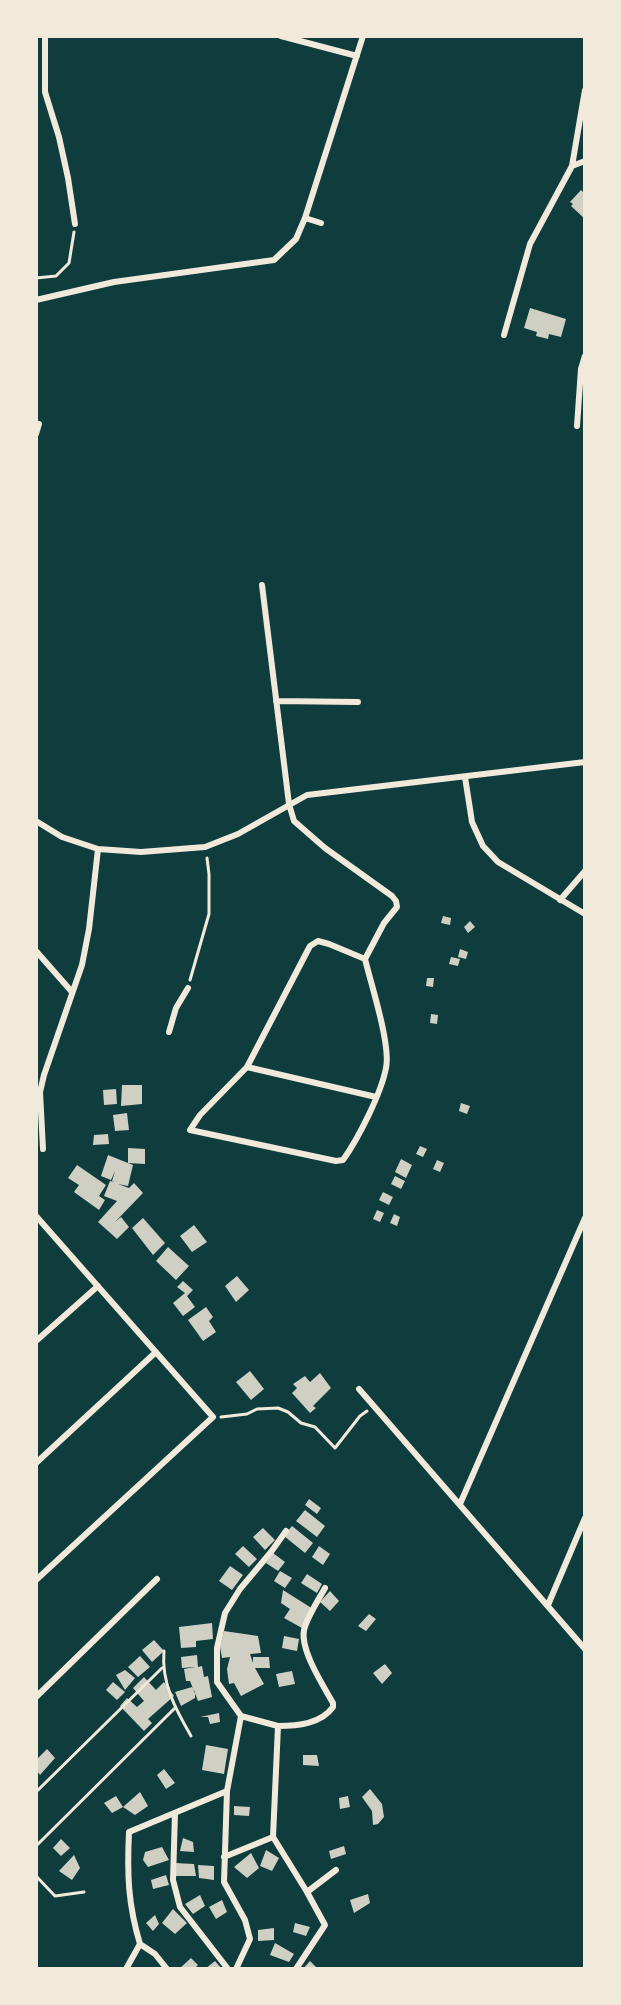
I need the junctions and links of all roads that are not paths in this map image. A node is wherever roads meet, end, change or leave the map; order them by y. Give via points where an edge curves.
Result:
1 (45, 36) edge
2 (281, 36) edge
3 (363, 36) edge
4 (357, 56) junction
5 (585, 90) edge
6 (585, 162) edge
7 (572, 166) junction
8 (305, 218) junction
9 (321, 223) dead end
10 (75, 224) road end
11 (36, 300) edge
12 (504, 335) dead end
13 (585, 356) edge
14 (38, 424) edge
15 (577, 426) dead end
16 (36, 434) edge
17 (262, 585) dead end
18 (276, 701) junction
19 (358, 702) dead end
20 (585, 762) edge
21 (465, 777) junction
22 (289, 804) junction
23 (36, 821) edge
24 (98, 849) junction
25 (585, 871) edge
26 (560, 900) junction
27 (585, 914) edge
28 (36, 951) edge
29 (364, 959) junction
30 (188, 988) road end
31 (72, 992) junction
32 (169, 1032) dead end
33 (247, 1067) junction
34 (38, 1090) edge
35 (376, 1097) junction
36 (43, 1149) dead end
37 (585, 1218) edge
38 (37, 1220) edge
39 (98, 1286) junction
40 (36, 1341) edge
41 (156, 1352) junction
42 (359, 1389) dead end
43 (36, 1463) edge
44 (460, 1504) junction
45 (585, 1518) edge
46 (286, 1531) dead end
47 (157, 1579) dead end
48 (36, 1580) edge
49 (325, 1588) dead end
50 (548, 1605) junction
51 (585, 1649) edge
52 (36, 1697) edge
53 (241, 1716) junction
54 (278, 1726) junction
55 (227, 1791) junction
56 (176, 1813) junction
57 (273, 1837) junction
58 (224, 1857) junction
59 (336, 1870) dead end
60 (307, 1892) junction
61 (140, 1944) junction
62 (126, 1969) edge
63 (167, 1969) edge
64 (228, 1969) edge
65 (236, 1969) edge
66 (296, 1969) edge

1 - 10 street via 45,92 66,167
2 - 4 street
3 - 4 street
4 - 8 street
5 - 7 street
6 - 7 street
7 - 12 street via 530,244
8 - 9 street
8 - 11 street via 296,239 274,260 114,282
13 - 15 street
14 - 16 street
17 - 18 street
18 - 19 street
18 - 22 street
20 - 21 street
21 - 22 street via 307,795
21 - 26 street via 472,822 483,846 498,862
22 - 24 street via 238,834 205,847 141,852
22 - 29 street via 294,821 396,901 397,908
23 - 24 street via 62,837
24 - 31 street via 89,929
25 - 26 street
26 - 27 street
28 - 31 street
29 - 33 street via 318,941 310,946
29 - 35 street via 384,1039 386,1067
30 - 32 street
31 - 34 street
33 - 35 street
33 - 35 street via 190,1130 343,1160
34 - 36 street
37 - 44 street
38 - 39 street
39 - 40 street
39 - 41 street
41 - 43 street
41 - 48 street via 213,1418
42 - 44 street
44 - 50 street
45 - 50 street
46 - 53 street via 225,1613 217,1648 217,1682
47 - 52 street
49 - 54 street via 304,1630 310,1659 333,1707 321,1718
50 - 51 street
53 - 54 street
53 - 55 street
54 - 57 street
55 - 56 street
55 - 58 street
56 - 61 street via 129,1832 127,1877 132,1920
56 - 64 street via 173,1880 180,1907
57 - 58 street
57 - 60 street
58 - 65 street via 224,1882 245,1920 250,1939
59 - 60 street
60 - 66 street via 325,1925
61 - 62 street
61 - 63 street

